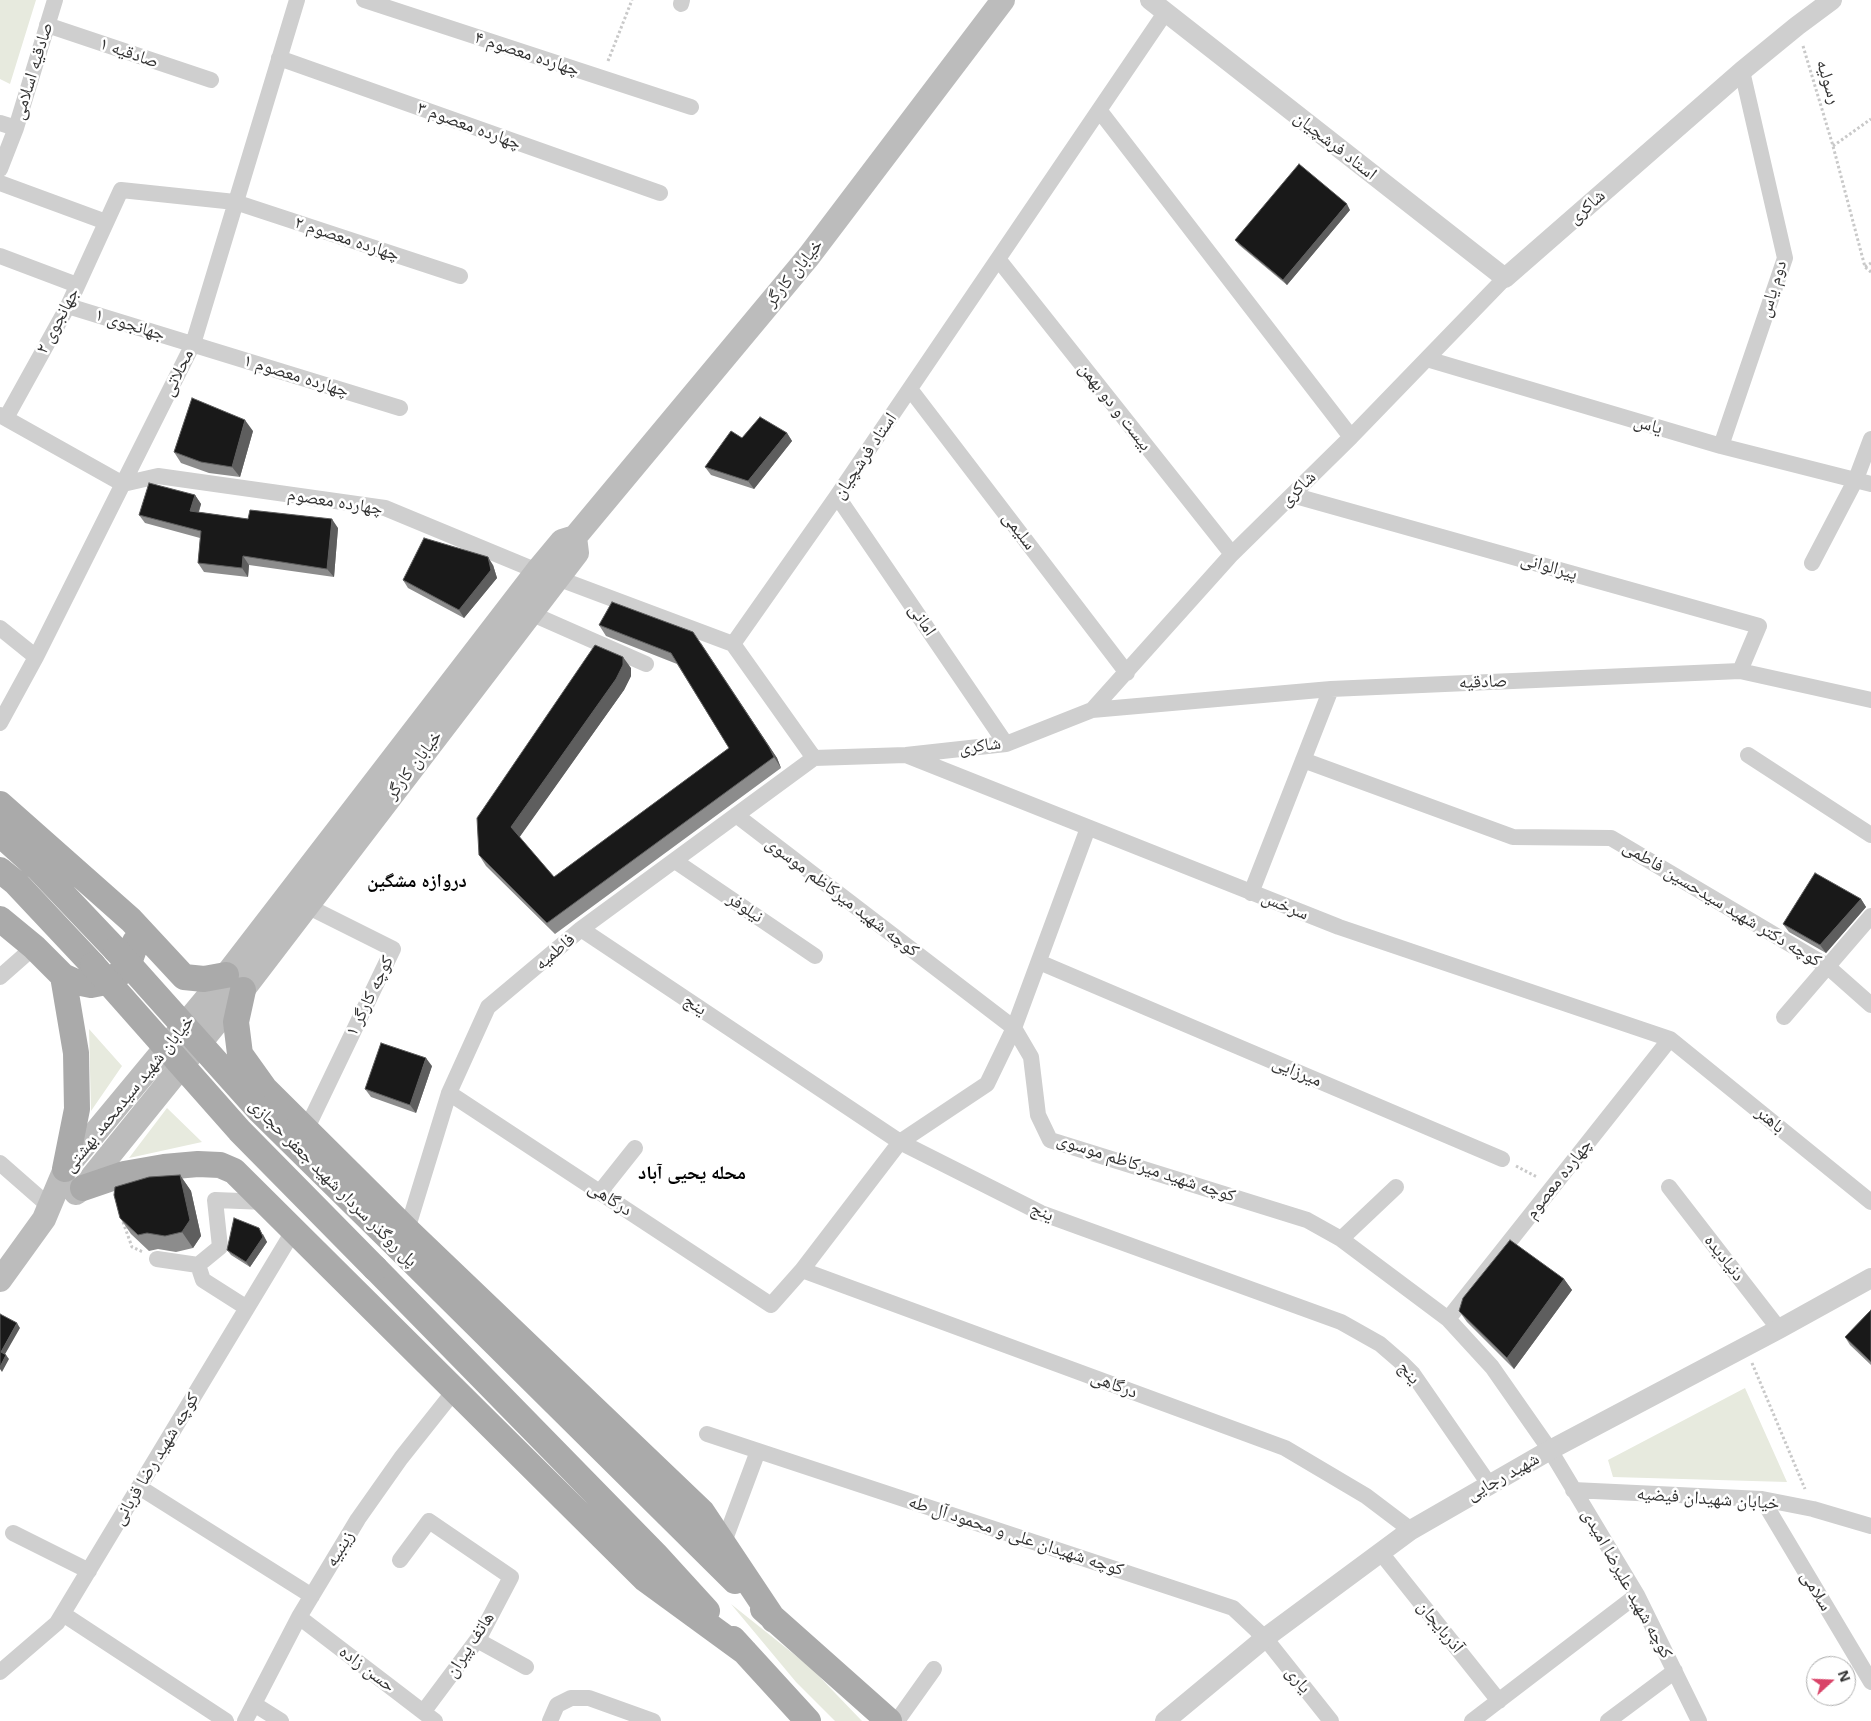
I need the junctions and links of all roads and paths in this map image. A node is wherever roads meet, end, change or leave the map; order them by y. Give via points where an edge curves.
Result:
1 (55, 0) edge
2 (297, 0) edge
3 (364, 0) edge
4 (632, 0) edge
5 (1003, 0) edge
6 (1150, 0) edge
7 (1827, 1) edge
8 (1165, 13) junction
9 (47, 26) junction
10 (1797, 26) junction
11 (279, 58) junction
12 (1742, 71) junction
13 (601, 78) junction
14 (211, 80) dead end
15 (691, 107) dead end
16 (1099, 110) junction
17 (1871, 119) edge
18 (0, 122) edge
19 (16, 128) junction
20 (1833, 146) junction
21 (0, 169) edge
22 (0, 183) edge
23 (660, 193) dead end
24 (234, 202) junction
25 (106, 222) junction
26 (0, 256) edge
27 (998, 259) junction
28 (1871, 262) edge
29 (1865, 267) junction
30 (1871, 272) edge
31 (460, 276) dead end
32 (1505, 278) junction
33 (77, 285) junction
34 (68, 306) junction
35 (193, 344) junction
36 (1427, 359) junction
37 (910, 388) junction
38 (400, 408) dead end
39 (3, 417) edge
40 (1351, 437) junction
41 (1871, 439) edge
42 (1721, 446) junction
43 (1863, 482) edge
44 (123, 484) junction
45 (1292, 495) junction
46 (838, 496) junction
47 (1232, 554) junction
48 (1812, 562) dead end
49 (547, 575) junction
50 (530, 614) junction
51 (0, 628) edge
52 (733, 644) junction
53 (36, 657) junction
54 (646, 664) edge
55 (1740, 671) junction
56 (1127, 673) junction
57 (1331, 689) junction
58 (1871, 700) edge
59 (1092, 710) junction
60 (0, 723) edge
61 (1006, 744) junction
62 (906, 755) junction
63 (1748, 755) dead end
64 (814, 758) junction
65 (1303, 760) junction
66 (0, 804) edge
67 (736, 815) junction
68 (1088, 828) junction
69 (0, 834) edge
70 (1871, 835) edge
71 (675, 861) junction
72 (0, 870) edge
73 (1251, 893) junction
74 (307, 906) junction
75 (1871, 916) edge
76 (0, 919) edge
77 (131, 920) junction
78 (581, 929) junction
79 (34, 947) junction
80 (815, 956) dead end
81 (1040, 962) junction
82 (1827, 966) junction
83 (63, 976) junction
84 (0, 977) edge
85 (234, 983) junction
86 (1871, 1006) edge
87 (1784, 1017) dead end
88 (1014, 1028) junction
89 (1670, 1039) junction
90 (449, 1093) junction
91 (306, 1130) junction
92 (900, 1142) junction
93 (635, 1148) dead end
94 (1502, 1159) joint
95 (0, 1163) edge
96 (65, 1168) junction
97 (1554, 1185) junction
98 (1396, 1187) dead end
99 (1669, 1187) dead end
100 (83, 1188) junction
101 (600, 1192) junction
102 (266, 1202) junction
103 (1871, 1202) edge
104 (46, 1212) junction
105 (120, 1215) edge
106 (294, 1230) junction
107 (402, 1239) junction
108 (1341, 1239) junction
109 (157, 1259) joint
110 (198, 1265) junction
111 (802, 1270) junction
112 (0, 1280) edge
113 (1869, 1284) edge
114 (352, 1288) junction
115 (247, 1308) junction
116 (1448, 1319) junction
117 (1779, 1329) junction
118 (1745, 1347) junction
119 (455, 1390) junction
120 (707, 1434) dead end
121 (1550, 1450) junction
122 (758, 1451) junction
123 (1489, 1484) junction
124 (139, 1487) junction
125 (1573, 1490) junction
126 (1762, 1499) junction
127 (1813, 1509) junction
128 (1871, 1526) edge
129 (1411, 1530) junction
130 (13, 1532) dead end
131 (724, 1542) junction
132 (1381, 1553) junction
133 (400, 1560) dead end
134 (89, 1571) junction
135 (312, 1596) junction
136 (1638, 1596) junction
137 (63, 1614) junction
138 (299, 1617) junction
139 (774, 1620) junction
140 (1265, 1638) junction
141 (477, 1640) junction
142 (745, 1652) junction
143 (526, 1667) dead end
144 (934, 1669) dead end
145 (1676, 1671) junction
146 (0, 1672) edge
147 (1871, 1682) edge
148 (1499, 1701) junction
149 (254, 1704) junction
150 (429, 1716) edge
151 (226, 1721) edge
152 (245, 1721) edge
153 (281, 1721) edge
154 (550, 1721) edge
155 (653, 1721) edge
156 (808, 1721) edge
157 (889, 1721) edge
158 (897, 1721) edge
159 (1165, 1721) edge
160 (1331, 1721) edge
161 (1472, 1721) edge
162 (1608, 1721) edge
163 (1699, 1721) edge

1 - 9 street, صادقیه اسلامی
2 - 11 street, محلاتی
3 - 13 street, چهارده معصوم ۴
4 - 13 path
5 - 49 main road, خیابان کارگر via 809,256 575,537 562,542
6 - 8 street, استاد فرشچیان
7 - 10 street, شاکری
8 - 16 street, استاد فرشچیان
8 - 32 street, استاد فرشچیان
9 - 14 street, صادقیه ۱
9 - 19 street, صادقیه اسلامی
10 - 12 street, شاکری
10 - 20 path, رسولیه
11 - 23 street, چهارده معصوم ۳
11 - 24 street, محلاتی
12 - 32 street, شاکری
12 - 42 street, دوم یاس via 1785,258
13 - 15 street, چهارده معصوم ۴
16 - 27 street, استاد فرشچیان
16 - 40 street
17 - 20 path
18 - 19 street
19 - 21 street, صادقیه اسلامی
20 - 29 path, رسولیه
22 - 25 street
24 - 25 street, جهانجوی ۲ via 121,190
24 - 31 street, چهارده معصوم ۲
24 - 35 street, محلاتی
25 - 33 street, جهانجوی ۲
26 - 33 street
27 - 37 street, استاد فرشچیان
27 - 47 street, بیست و دو بهمن
28 - 29 path
29 - 30 path
32 - 36 street, شاکری
33 - 34 street, جهانجوی ۲
34 - 35 street, جهانجوی ۱
34 - 39 street, جهانجوی ۲
35 - 38 street, چهارده معصوم ۱
35 - 44 street, محلاتی
36 - 40 street, شاکری
36 - 42 street, یاس
37 - 46 street, استاد فرشچیان
37 - 56 street, سلیمی
39 - 44 street
40 - 45 street, شاکری
41 - 43 street
42 - 43 street, یاس
43 - 48 street
44 - 49 street, چهارده معصوم via 158,476 385,508
44 - 53 street, محلاتی
45 - 47 street, شاکری
45 - 55 street, پیرالوانی via 1759,626
46 - 52 street, استاد فرشچیان
46 - 61 street, امانی
47 - 56 street, شاکری
49 - 50 main road, خیابان کارگر
49 - 52 street
49 - 85 main road, خیابان کارگر
50 - 54 street
50 - 74 main road, خیابان کارگر
51 - 53 street
52 - 64 street
53 - 60 street, محلاتی
55 - 57 street, صادقیه
55 - 58 street, صادقیه
56 - 59 street, شاکری
57 - 59 street, صادقیه
57 - 65 street
59 - 61 street, شاکری
61 - 62 street, شاکری
62 - 64 street, شاکری
62 - 68 street, سرخس
63 - 70 street
64 - 67 street, فاطمیه
65 - 73 street
65 - 82 street, کوچه دکتر شهید سیدحسین فاطمی via 1514,837 1611,838
66 - 77 main road
67 - 71 street, فاطمیه
67 - 88 street, کوچه شهید میرکاظم موسوی
68 - 73 street, سرخس
68 - 81 street
69 - 107 main road, پل روگذر سردار شهید جعفر حجازی, bridge via 38,868 116,950 260,1111
71 - 78 street, فاطمیه
71 - 80 street, نیلوفر
72 - 142 main road, پل روگذر سردار شهید جعفر حجازی, bridge via 93,965 239,1130 655,1554
73 - 89 street, سرخس via 1338,928
74 - 85 main road, خیابان کارگر
74 - 91 street, کوچه کارگر ۱ via 393,949
75 - 82 street
76 - 79 main road
77 - 83 main road via 135,934 134,949 129,963 119,974 106,982 92,985
77 - 85 main road via 184,977
78 - 90 street, فاطمیه via 488,1007
78 - 92 street, ینج
79 - 83 main road
79 - 84 street
81 - 88 street
81 - 94 street, میرزایی
82 - 86 street, کوچه دکتر شهید سیدحسین فاطمی
82 - 87 street
83 - 96 main road via 76,1053 77,1110
85 - 91 main road via 240,1054 265,1089
85 - 96 main road, خیابان شهید سیدمحمد بهشتی
85 - 100 main road, خیابان شهید سیدمحمد بهشتی
88 - 92 street via 986,1084
88 - 108 street, کوچه شهید میرکاظم موسوی via 1031,1057 1038,1115 1050,1140 1307,1220
89 - 97 street, چهارده معصوم
89 - 103 street, باهنر
90 - 101 street, درگاهی
90 - 107 street, فاطمیه
91 - 107 main road
92 - 111 street
92 - 123 street, ینج via 1041,1213 1341,1322 1380,1344 1413,1374
93 - 101 street
94 - 97 path
95 - 104 street
96 - 104 main road, خیابان شهید سیدمحمد بهشتی
97 - 116 street, چهارده معصوم
98 - 108 street
99 - 117 street, دنیادیده
100 - 102 main road via 124,1174 164,1167 220,1165 234,1171
100 - 104 main road, خیابان شهید سیدمحمد بهشتی
101 - 111 street, درگاهی via 771,1305
102 - 106 main road
102 - 110 street via 215,1200 220,1247
104 - 112 main road, خیابان شهید سیدمحمد بهشتی
105 - 109 path via 132,1247
106 - 114 main road
106 - 115 street, کوچه شهید رضا قربانی
107 - 114 main road via 385,1241 370,1256
107 - 131 main road via 702,1512
107 - 139 main road, پل روگذر سردار شهید جعفر حجازی
108 - 116 street, کوچه شهید میرکاظم موسوی
109 - 110 street
110 - 115 street via 203,1280
111 - 129 street, درگاهی via 1286,1448 1366,1496
113 - 117 street, شهید رجایی
114 - 119 main road
115 - 124 street, کوچه شهید رضا قربانی
116 - 121 street, کوچه شهید میرکاظم موسوی via 1492,1367
117 - 118 street, شهید رجایی
118 - 121 street, شهید رجایی
118 - 127 path
119 - 135 street, زینبیه via 358,1519
119 - 142 main road via 645,1580
120 - 122 street, کوچه شهیدان علی و محمود آل طه
121 - 123 street, شهید رجایی
121 - 125 street, کوچه شهید علیرضا امیدی
122 - 131 street
122 - 140 street, کوچه شهیدان علی و محمود آل طه via 1233,1608
123 - 129 street, شهید رجایی
124 - 134 street, کوچه شهید رضا قربانی
124 - 135 street
125 - 126 street, خیابان شهیدان فیضیه
125 - 136 street, کوچه شهید علیرضا امیدی
126 - 127 street, خیابان شهیدان فیضیه
126 - 147 street, سلامی
127 - 128 street, خیابان شهیدان فیضیه
129 - 132 street, شهید رجایی
130 - 134 street
131 - 139 main road
132 - 140 street, شهید رجایی
132 - 148 street, آذربایجان
133 - 141 street, هاتف پیران via 429,1521 511,1576
134 - 137 street, کوچه شهید رضا قربانی
135 - 138 street, زینبیه
136 - 145 street, کوچه شهید علیرضا امیدی
136 - 148 street
137 - 146 street, کوچه شهید رضا قربانی via 58,1623
137 - 151 street
138 - 149 street, زینبیه
138 - 150 street, حسن زاده
139 - 157 main road
140 - 159 street, شهید رجایی
140 - 160 street, یاری
141 - 143 street
141 - 150 street, هاتف پیران
142 - 156 main road
144 - 158 street
145 - 162 street
145 - 163 street, کوچه شهید علیرضا امیدی
148 - 161 street
149 - 152 street, زینبیه
149 - 153 street
154 - 155 street via 557,1705 571,1698 589,1698

